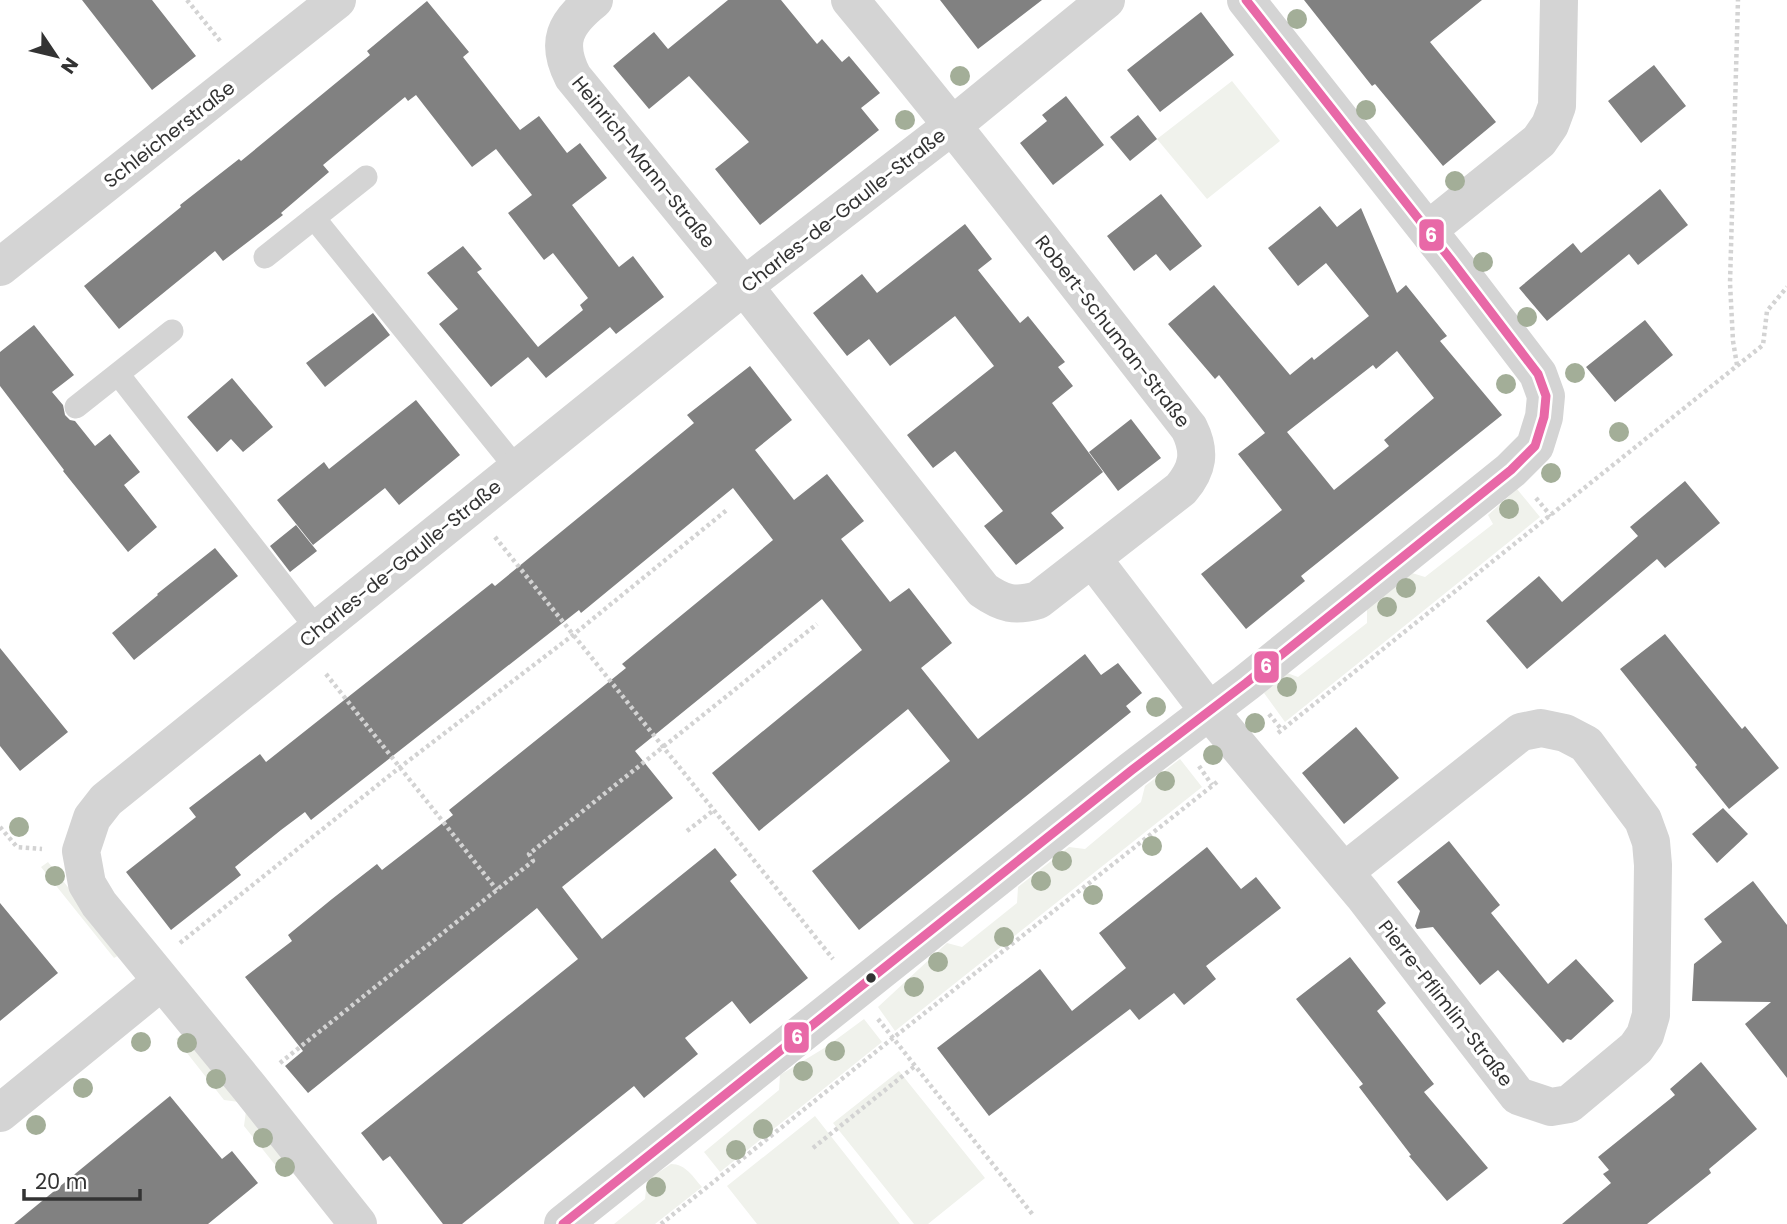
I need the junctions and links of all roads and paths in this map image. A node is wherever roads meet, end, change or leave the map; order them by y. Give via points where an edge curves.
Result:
1 (187, 0) edge
2 (337, 0) edge
3 (594, 0) edge
4 (850, 0) edge
5 (1106, 0) edge
6 (1246, 0) edge
7 (1559, 0) edge
8 (1738, 0) edge
9 (245, 73) junction
10 (953, 125) junction
11 (366, 177) dead end
12 (314, 218) junction
13 (1427, 230) junction
14 (265, 257) dead end
15 (0, 267) edge
16 (744, 286) junction
17 (1787, 287) edge
18 (172, 331) dead end
19 (1737, 365) junction
20 (118, 374) junction
21 (76, 407) dead end
22 (517, 469) junction
23 (471, 506) junction
24 (728, 509) dead end
25 (1092, 558) junction
26 (817, 624) dead end
27 (317, 629) junction
28 (573, 635) junction
29 (281, 658) junction
30 (1209, 710) junction
31 (1272, 738) dead end
32 (663, 748) junction
33 (399, 768) junction
34 (1223, 778) dead end
35 (714, 810) junction
36 (0, 827) edge
37 (687, 831) dead end
38 (82, 851) junction
39 (1344, 872) junction
40 (496, 890) junction
41 (177, 946) dead end
42 (841, 969) dead end
43 (162, 981) junction
44 (893, 1038) junction
45 (915, 1066) junction
46 (249, 1087) junction
47 (0, 1113) edge
48 (813, 1147) dead end
49 (1033, 1215) dead end
50 (358, 1224) edge
51 (563, 1224) edge
52 (662, 1224) edge

1 - 9 path
2 - 9 street, Schleicherstraße
3 - 16 street, Heinrich-Mann-Straße via 572,19 566,33 566,63 573,77
4 - 10 street
5 - 10 street, Charles-de-Gaulle-Straße
6 - 13 street
7 - 13 street via 1558,106 1550,125 1539,141
8 - 19 path via 1730,283
9 - 15 street, Schleicherstraße
10 - 16 street, Charles-de-Gaulle-Straße
10 - 25 street, Robert-Schuman-Straße via 1195,440 1195,467 1181,489
11 - 12 lane
12 - 14 lane
12 - 22 lane
13 - 30 street via 1538,374 1546,396 1535,446 1511,470
16 - 22 street, Charles-de-Gaulle-Straße
16 - 25 street, Robert-Schuman-Straße via 983,590 1009,604 1038,600
17 - 19 path via 1767,311 1763,345
18 - 20 lane
19 - 31 path
20 - 21 lane
20 - 27 lane
22 - 23 street, Charles-de-Gaulle-Straße
23 - 27 street, Charles-de-Gaulle-Straße
23 - 28 path
24 - 28 path
25 - 30 street
26 - 32 path
27 - 29 street, Charles-de-Gaulle-Straße
28 - 32 path
28 - 33 path
29 - 33 path via 327,674
29 - 38 street, Charles-de-Gaulle-Straße via 106,800 92,818
30 - 39 street, Pierre-Pflimlin-Straße
30 - 51 street
32 - 35 path
32 - 40 path via 529,854 533,860
33 - 40 path
33 - 41 path
34 - 44 path
35 - 37 path
35 - 42 path
36 - 38 path via 17,848
38 - 43 street, Charles-de-Gaulle-Straße via 87,884 99,904
39 - 39 street, Pierre-Pflimlin-Straße via 1518,1096 1551,1107 1569,1104 1624,1060 1645,1035 1651,1015 1651,842 1643,820 1586,744 1541,728 1521,732
40 - 46 path
43 - 46 street, Charles-de-Gaulle-Straße
43 - 47 street
44 - 45 path
44 - 52 path
45 - 48 path
45 - 49 path
46 - 50 street, Charles-de-Gaulle-Straße

